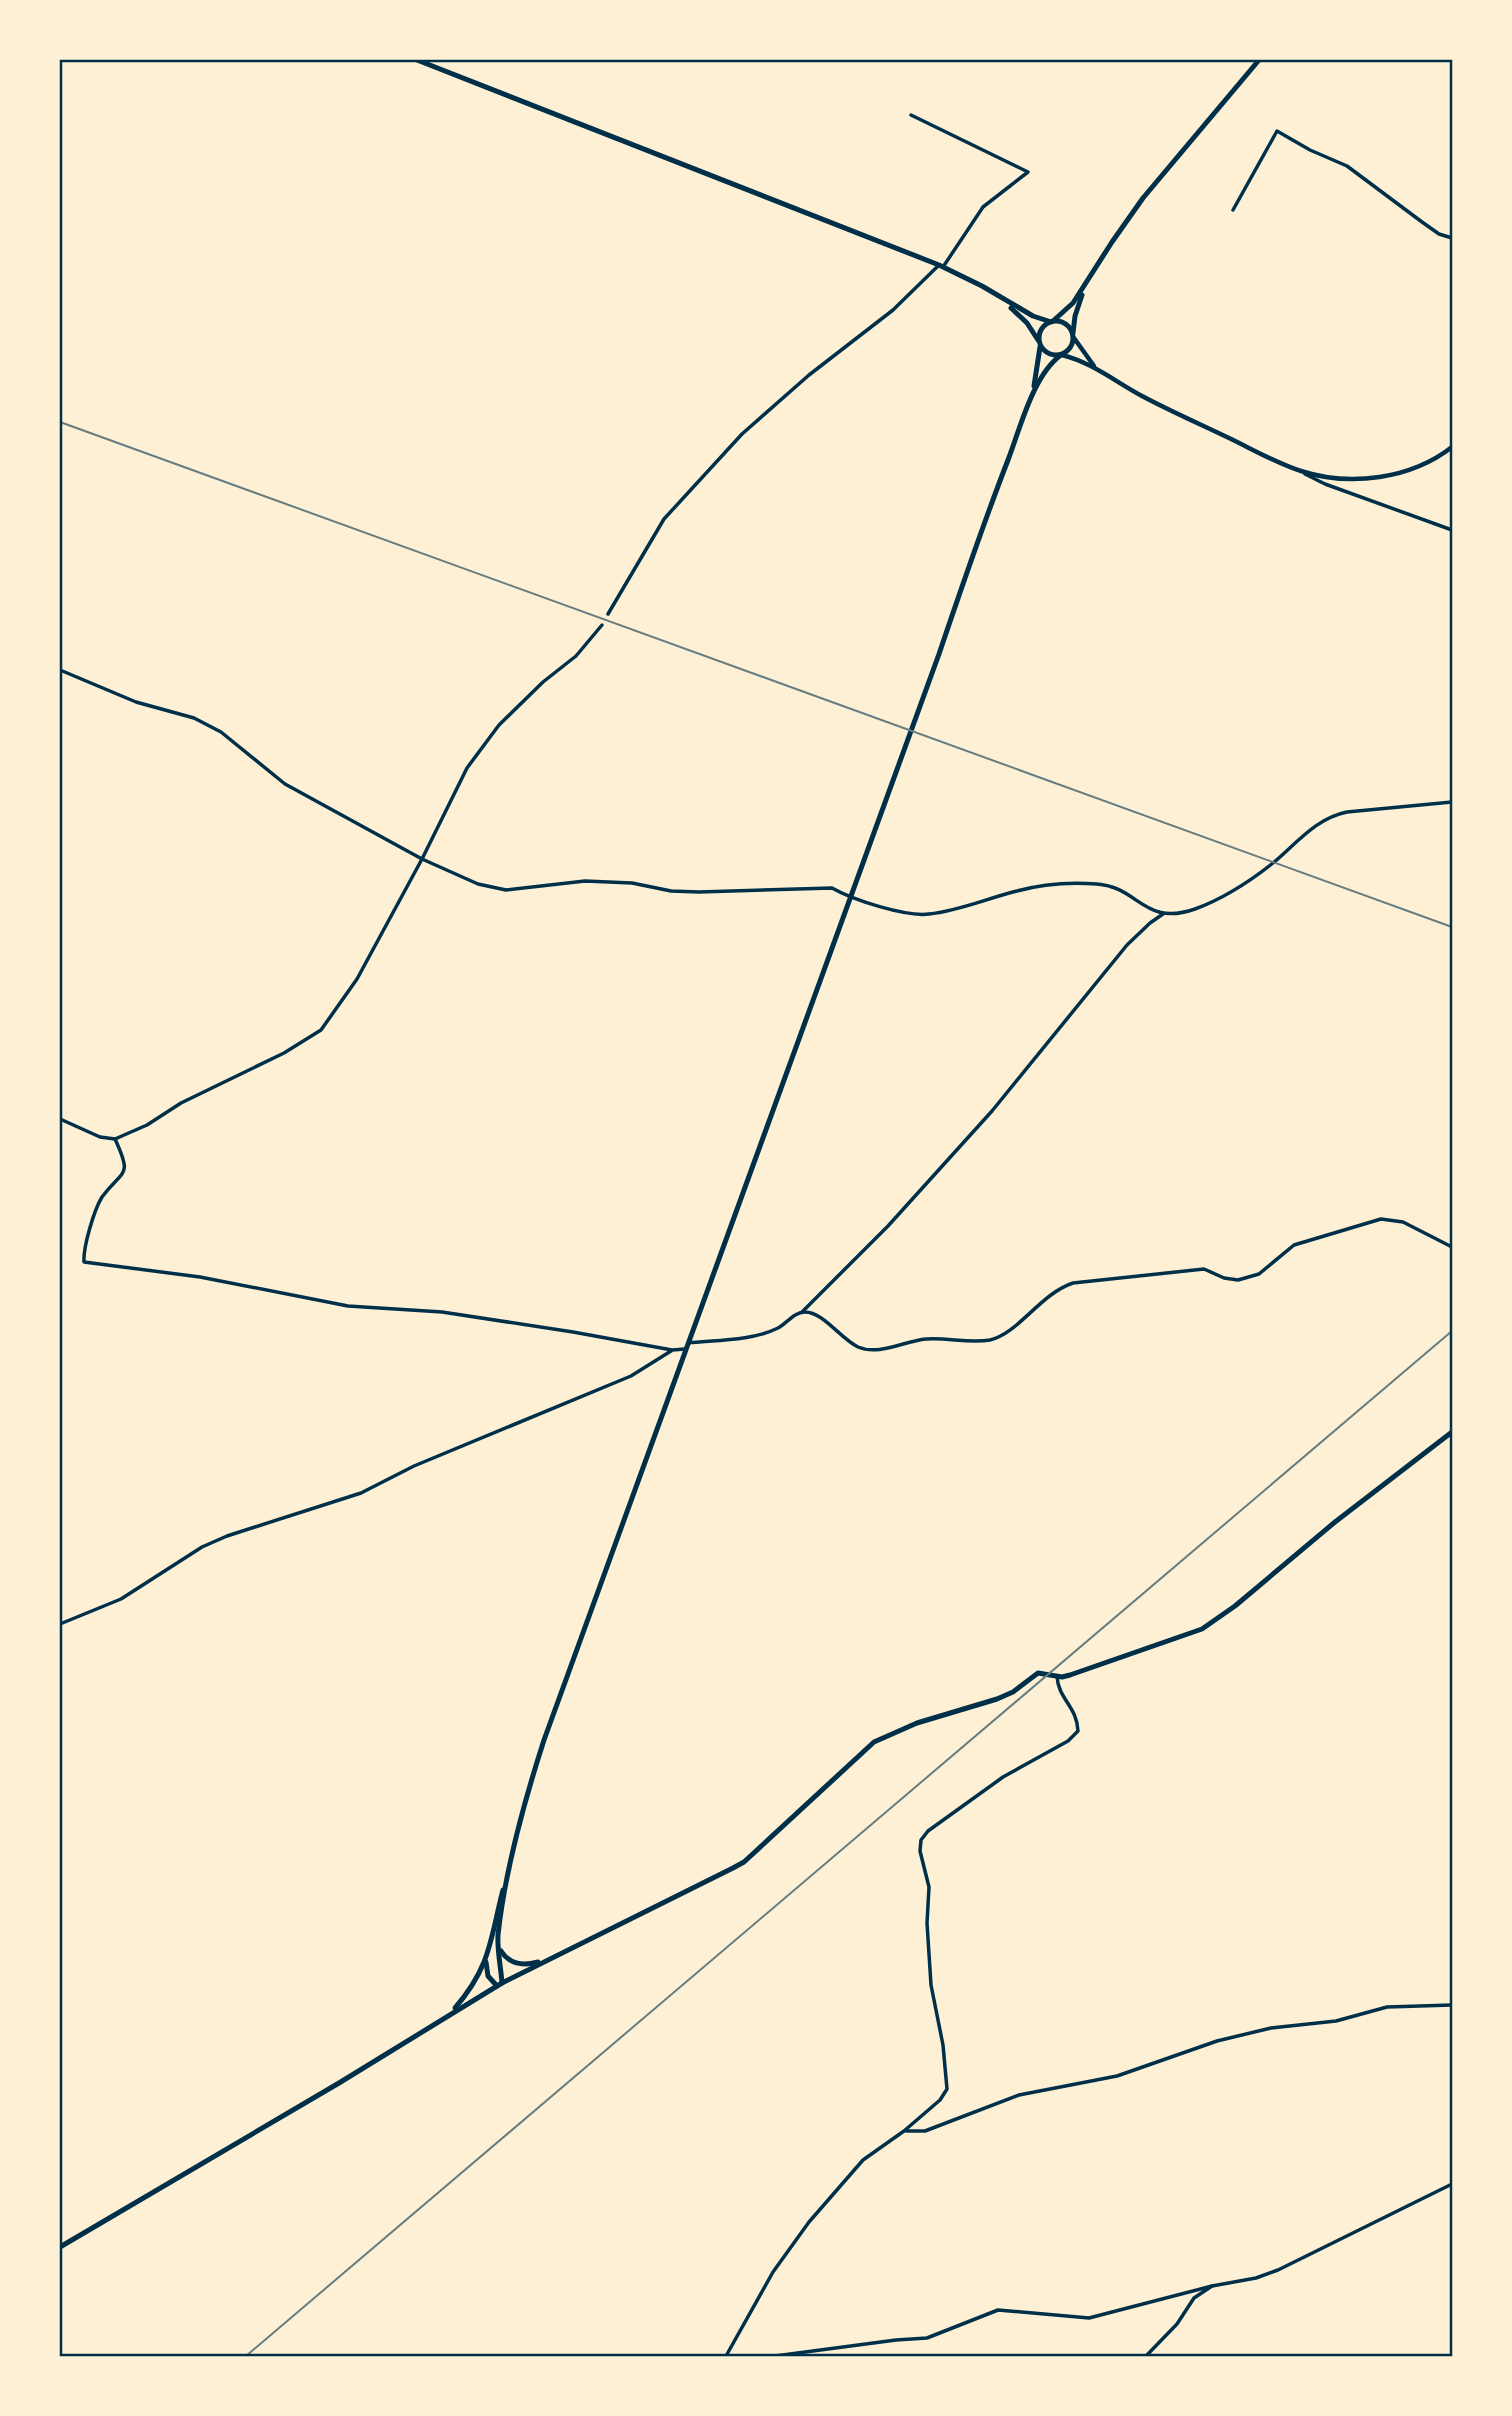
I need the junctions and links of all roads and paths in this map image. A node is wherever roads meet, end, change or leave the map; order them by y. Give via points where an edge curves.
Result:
1 (417, 60) edge
2 (1259, 60) edge
3 (911, 115) dead end
4 (1233, 210) dead end
5 (1452, 238) edge
6 (941, 266) junction
7 (1088, 282) junction
8 (1004, 300) junction
9 (1052, 321) junction
10 (1074, 336) junction
11 (1040, 343) junction
12 (1061, 355) junction
13 (1100, 371) junction
14 (1032, 396) junction
15 (1452, 447) edge
16 (1300, 471) junction
17 (1452, 530) edge
18 (608, 614) dead end
19 (602, 625) dead end
20 (60, 670) edge
21 (1452, 803) edge
22 (422, 859) junction
23 (850, 898) junction
24 (1163, 914) junction
25 (60, 1119) edge
26 (115, 1139) junction
27 (1452, 1247) edge
28 (802, 1312) junction
29 (687, 1346) junction
30 (672, 1350) junction
31 (1452, 1432) edge
32 (60, 1625) edge
33 (1057, 1676) junction
34 (513, 1853) junction
35 (498, 1937) junction
36 (486, 1959) junction
37 (548, 1960) junction
38 (499, 1985) junction
39 (1452, 2005) edge
40 (452, 2012) junction
41 (904, 2131) junction
42 (1452, 2184) edge
43 (60, 2247) edge
44 (1212, 2286) junction
45 (726, 2357) edge
46 (775, 2357) edge
47 (1146, 2357) edge

1 - 6 main road
2 - 7 main road via 1143,198
3 - 6 street via 1028,172 983,207
4 - 5 street via 1277,131 1347,166 1430,228
6 - 8 main road
6 - 18 street via 741,434 664,519
7 - 9 main road via 1067,311
7 - 10 main road via 1078,306
8 - 9 main road
8 - 11 main road
9 - 10 main road via 1067,324
9 - 11 main road via 1041,329
10 - 12 main road via 1071,348
10 - 13 street
11 - 12 main road via 1048,354
11 - 14 main road
12 - 13 street
12 - 14 main road via 1047,367
13 - 16 street via 1143,397
14 - 23 main road
15 - 16 street via 1428,463 1392,476 1334,479
16 - 17 street
19 - 22 street via 576,656 499,725 467,768
20 - 22 street via 221,732 285,784
21 - 24 street via 1334,815 1237,890 1189,911
22 - 23 street via 478,884 506,890 584,881 699,892 832,888
22 - 26 street via 357,979 321,1030
23 - 24 street via 925,915 1027,888 1099,884
23 - 29 main road
24 - 28 street via 1127,945 992,1111 888,1226
25 - 26 street
26 - 30 street via 123,1176 101,1199 83,1251 84,1262 200,1277 348,1306 442,1312
27 - 28 street via 1403,1222 1381,1219 1294,1245 1259,1274 1238,1280 1204,1269 1073,1283 1058,1288 1007,1332 991,1339 923,1339 869,1350
28 - 29 street via 761,1334
29 - 30 street
29 - 34 main road via 544,1740
30 - 32 street via 631,1376 414,1466 361,1493 202,1547 121,1598
31 - 33 main road via 1202,1629
33 - 37 main road via 1038,1673 997,1699 917,1723 874,1742 744,1862
33 - 41 street via 1058,1687 1077,1718 1078,1731 1003,1777 921,1840 929,1887 931,1985 947,2089
34 - 35 main road
34 - 36 main road
35 - 37 main road via 502,1953 511,1961
35 - 38 main road
36 - 38 main road via 488,1976
36 - 40 main road via 474,1986
37 - 38 main road
38 - 40 main road
39 - 41 street via 1387,2007 1336,2021 1271,2028 1217,2041 1117,2076 1019,2095 925,2130
40 - 43 main road
41 - 45 street via 863,2160 809,2222 773,2272
42 - 44 street via 1278,2270
44 - 46 street via 1089,2318 998,2310 927,2338
44 - 47 street via 1194,2298

